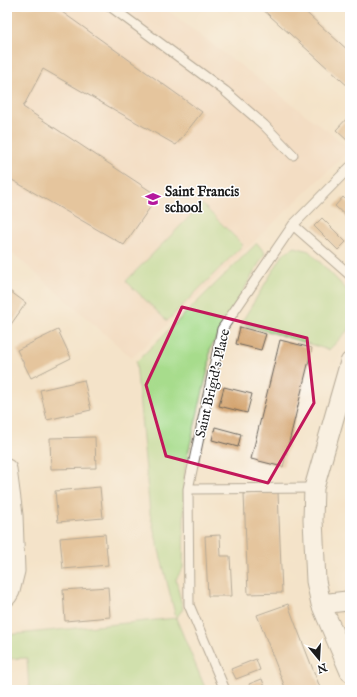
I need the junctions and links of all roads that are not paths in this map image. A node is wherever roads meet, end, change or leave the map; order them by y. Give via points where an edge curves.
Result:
1 (112, 7) edge
2 (293, 155) dead end
3 (350, 167) edge
4 (293, 225) junction
5 (350, 275) edge
6 (350, 362) edge
7 (7, 469) edge
8 (314, 488) junction
9 (188, 489) junction
10 (7, 596) edge
11 (350, 603) edge
12 (321, 604) junction
13 (350, 672) edge
14 (225, 690) edge

1 - 2 lane via 225,91
3 - 4 lane, Saint Brigid's Place
4 - 5 lane
4 - 9 lane, Saint Brigid's Place via 222,329
6 - 8 street
7 - 10 street via 13,515 15,571
8 - 9 lane
8 - 12 street via 316,581
9 - 14 lane, Saint Brigid's Place via 189,605
11 - 12 street via 347,601
12 - 13 street

